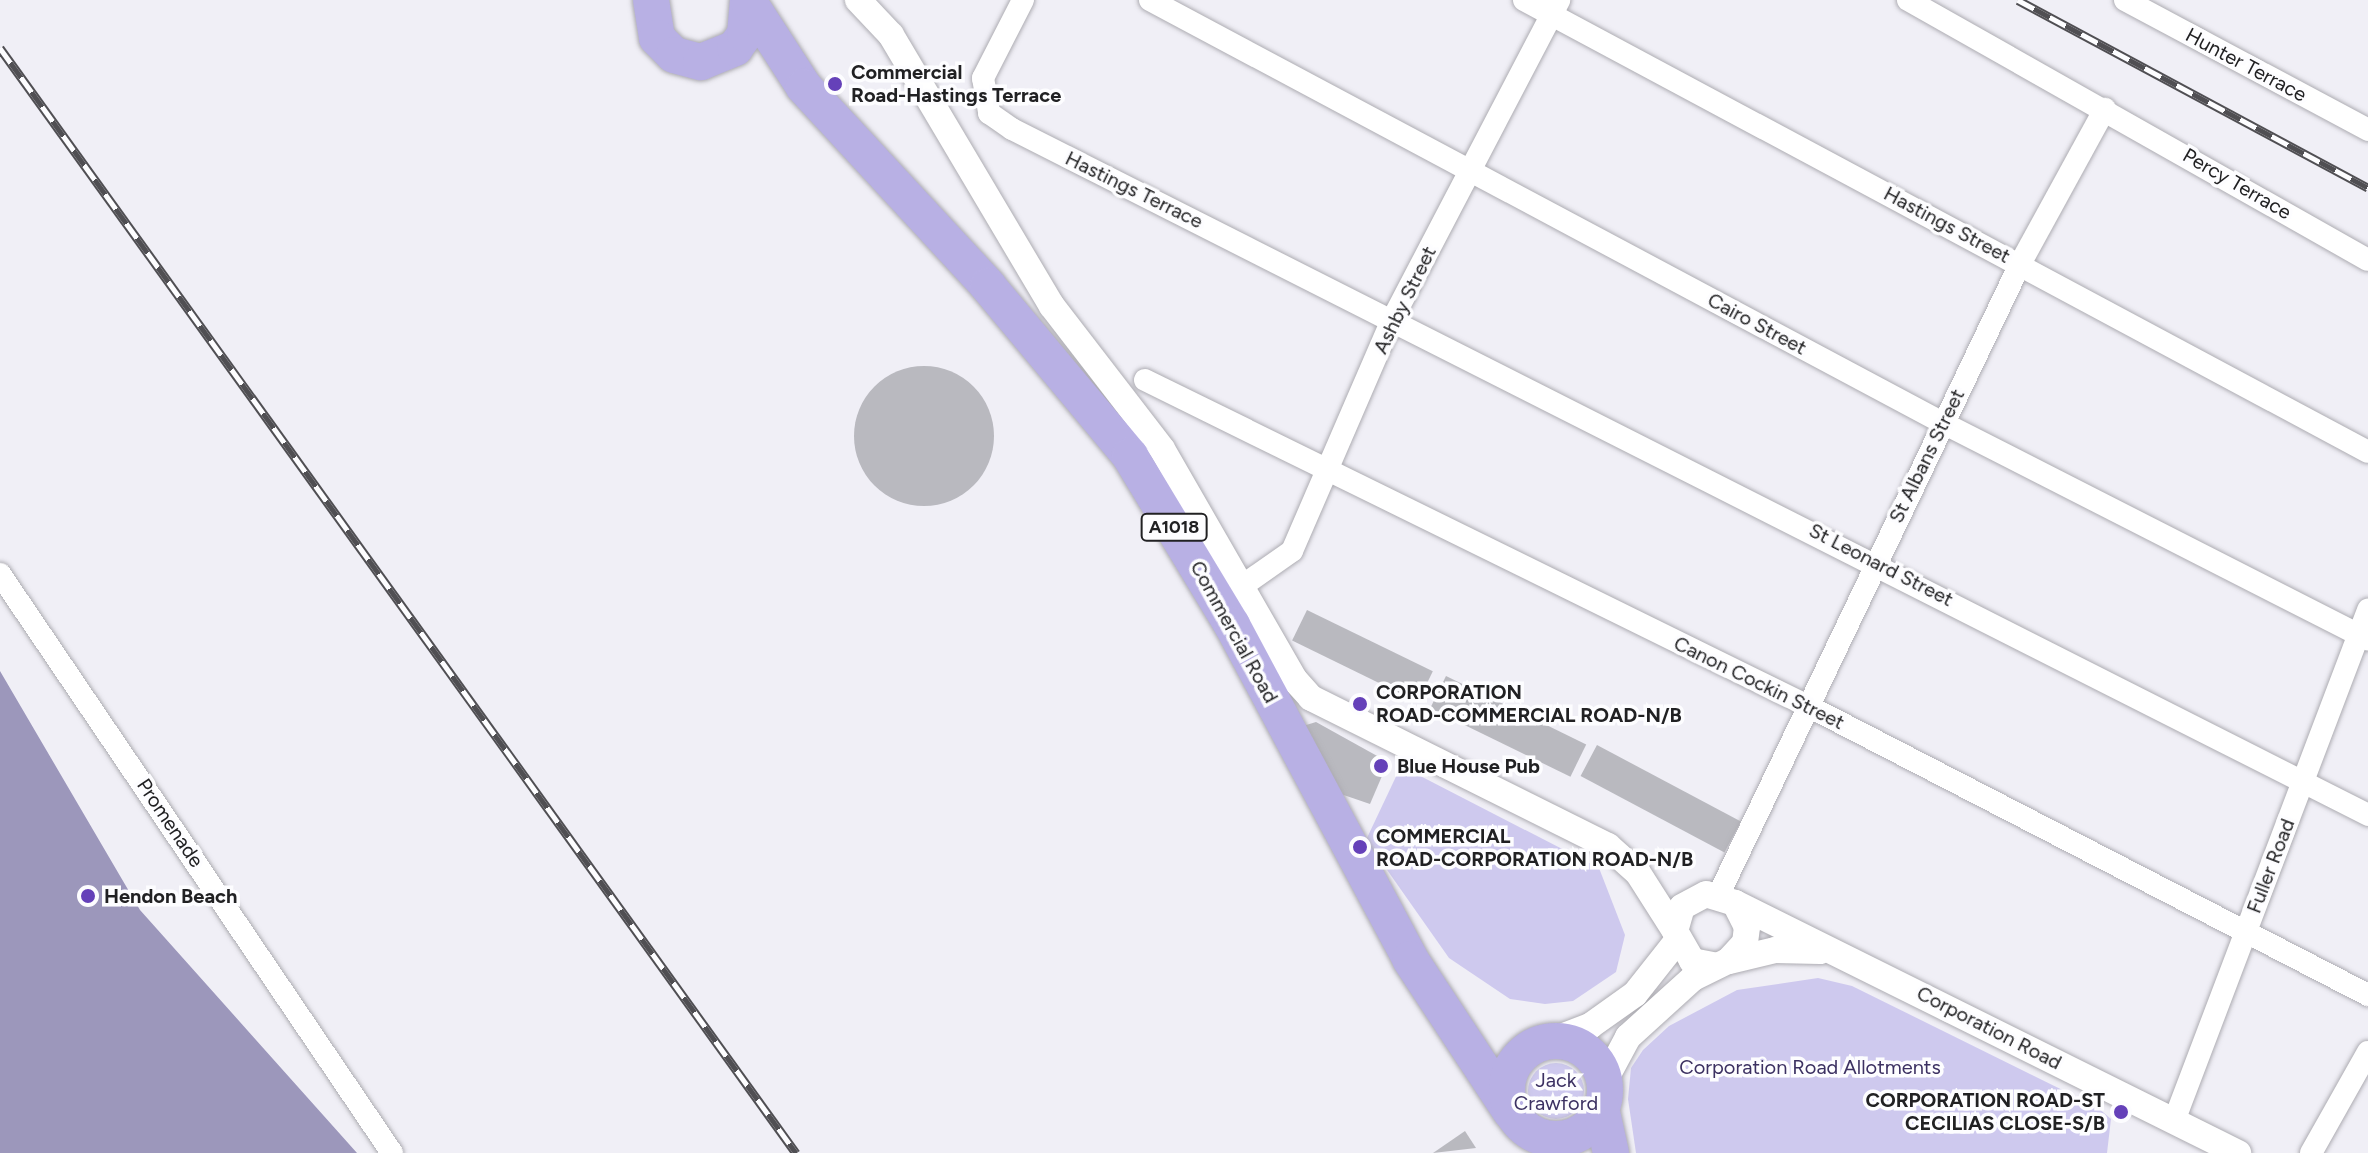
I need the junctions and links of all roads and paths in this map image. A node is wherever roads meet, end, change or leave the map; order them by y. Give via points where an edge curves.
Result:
1 (858, 0) edge
2 (1023, 0) edge
3 (1150, 0) edge
4 (1524, 0) edge
5 (1908, 0) edge
6 (2125, 0) edge
7 (749, 1) edge
8 (648, 5) edge
9 (1555, 7) edge
10 (712, 60) junction
11 (804, 87) junction
12 (2105, 109) junction
13 (2368, 130) edge
14 (1470, 170) junction
15 (2368, 260) edge
16 (2020, 264) junction
17 (1392, 320) junction
18 (1145, 380) dead end
19 (1943, 423) junction
20 (2368, 452) edge
21 (1327, 475) junction
22 (1876, 563) junction
23 (0, 574) edge
24 (1242, 586) junction
25 (2368, 610) edge
26 (2363, 637) edge
27 (1812, 708) junction
28 (1336, 710) joint
29 (2304, 780) junction
30 (2368, 815) edge
31 (1638, 873) junction
32 (1720, 897) junction
33 (2247, 930) junction
34 (1676, 936) junction
35 (1823, 951) junction
36 (1723, 963) junction
37 (2368, 995) edge
38 (1461, 1027) junction
39 (1544, 1043) junction
40 (2368, 1052) edge
41 (1603, 1095) junction
42 (1511, 1112) junction
43 (2174, 1121) junction
44 (1575, 1145) edge
45 (392, 1153) edge
46 (1611, 1153) edge
47 (2238, 1153) edge
48 (2311, 1153) edge

1 - 24 street, Commercial Road via 891,35 1052,306 1162,449
2 - 17 street, Hastings Terrace via 983,78 989,113
3 - 14 street, Cairo Street
4 - 9 street, Hastings Street
5 - 12 street, Percy Terrace
6 - 13 street, Hunter Terrace
7 - 10 highway via 745,34
7 - 11 highway, Commercial Road / A1018
8 - 10 highway, Commercial Road via 657,38 674,55
9 - 14 street, Ashby Street
9 - 16 street, Hastings Street
10 - 11 highway, Commercial Road / A1018 via 749,63
11 - 38 highway, Commercial Road / A1018 via 1007,308 1130,456 1232,625 1410,959
12 - 15 street, Percy Terrace
12 - 16 street, St Albans Street
14 - 17 street, Ashby Street
14 - 19 street, Cairo Street
16 - 19 street, St Albans Street
16 - 20 street, Hastings Street
17 - 21 street, Ashby Street
17 - 22 street, St Leonard Street
18 - 21 street, Canon Cockin Street
19 - 22 street, St Albans Street
19 - 26 street, Cairo Street
21 - 24 street, Ashby Street via 1292,551
21 - 27 street, Canon Cockin Street
22 - 27 street, St Albans Street
22 - 29 street, St Leonard Street
23 - 45 street, Promenade
24 - 28 street, Commercial Road via 1295,680
25 - 26 street, Fuller Road
26 - 29 street, Fuller Road
27 - 32 street, St Albans Street
27 - 33 street, Canon Cockin Street
28 - 31 street, Corporation Road via 1608,846
29 - 30 street, St Leonard Street
29 - 33 street, Fuller Road
31 - 32 street, Corporation Road
31 - 34 street, Corporation Road
32 - 34 street via 1682,907
32 - 35 street, Corporation Road
32 - 36 street, Corporation Road via 1747,927 1745,943
33 - 37 street, Canon Cockin Street
33 - 43 street, Fuller Road
34 - 36 street, Corporation Road via 1692,961
34 - 39 street via 1635,994 1590,1026
35 - 36 street, Corporation Road via 1775,950
35 - 43 street, Corporation Road
36 - 41 street, Corporation Road via 1628,1037
38 - 39 highway
38 - 42 highway, Commercial Road / A1018
39 - 41 highway via 1583,1049
39 - 42 highway via 1508,1077
40 - 48 street
41 - 44 highway
41 - 46 highway
42 - 44 highway via 1530,1132
43 - 47 street, Corporation Road

